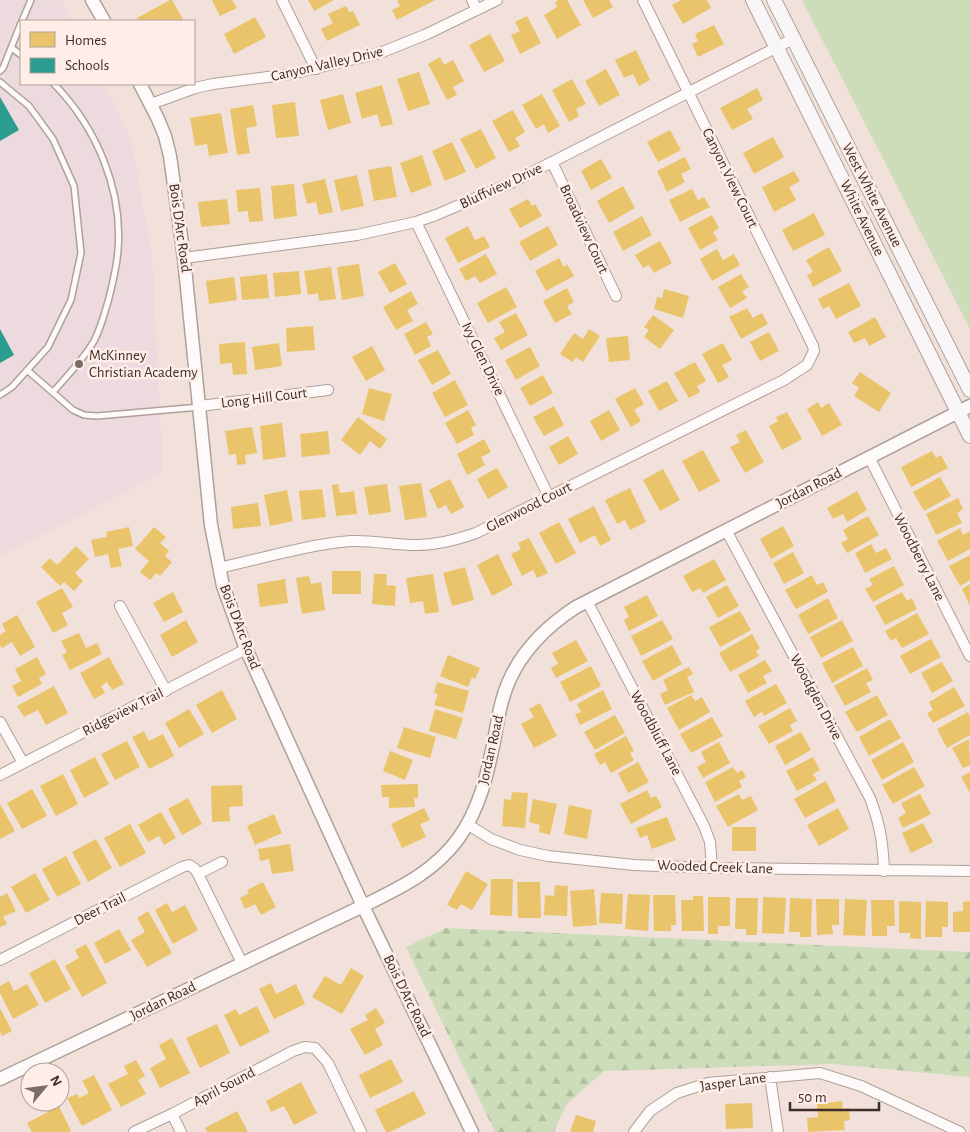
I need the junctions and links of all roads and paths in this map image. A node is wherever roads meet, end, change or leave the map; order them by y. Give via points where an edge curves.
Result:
1 (31, 0) edge
2 (92, 0) edge
3 (282, 0) edge
4 (472, 0) edge
5 (497, 0) edge
6 (643, 0) edge
7 (753, 0) edge
8 (774, 0) edge
9 (477, 10) junction
10 (23, 20) edge
11 (103, 20) edge
12 (20, 27) edge
13 (794, 39) junction
14 (777, 47) junction
15 (12, 48) junction
16 (20, 54) edge
17 (316, 69) junction
18 (0, 71) edge
19 (0, 82) edge
20 (55, 85) edge
21 (141, 85) edge
22 (688, 92) junction
23 (151, 104) junction
24 (552, 162) junction
25 (416, 222) junction
26 (184, 258) junction
27 (616, 296) dead end
28 (812, 356) joint
29 (27, 370) junction
30 (328, 390) dead end
31 (970, 390) edge
32 (53, 392) junction
33 (0, 395) edge
34 (200, 406) junction
35 (964, 409) edge
36 (970, 436) edge
37 (869, 457) junction
38 (549, 497) junction
39 (726, 530) junction
40 (219, 568) junction
41 (587, 601) junction
42 (120, 606) dead end
43 (246, 650) junction
44 (970, 656) edge
45 (166, 691) junction
46 (0, 722) edge
47 (23, 764) junction
48 (0, 775) edge
49 (467, 824) junction
50 (222, 862) dead end
51 (712, 868) junction
52 (884, 870) junction
53 (970, 871) edge
54 (198, 874) junction
55 (363, 906) junction
56 (0, 960) edge
57 (242, 963) junction
58 (770, 1077) junction
59 (0, 1079) edge
60 (172, 1114) junction
61 (468, 1130) edge
62 (134, 1132) edge
63 (181, 1132) edge
64 (361, 1132) edge
65 (634, 1132) edge
66 (778, 1132) edge
67 (960, 1132) edge

1 - 10 lane
2 - 11 street
3 - 17 street
4 - 9 street
5 - 9 street, Canyon Valley Drive
6 - 22 street, Canyon View Court
7 - 14 main road, White Avenue
8 - 13 main road, West White Avenue
9 - 17 street, Canyon Valley Drive via 380,53
12 - 15 lane
13 - 14 street, Bluffview Drive
13 - 31 main road, West White Avenue
14 - 22 street, Bluffview Drive
14 - 35 main road, White Avenue
15 - 16 lane
15 - 18 lane
17 - 23 street, Canyon Valley Drive via 213,84
19 - 29 lane via 29,106 53,139 74,186 80,253 71,300 48,347
20 - 32 lane via 80,116 98,146 110,178 117,214 118,248 114,280 94,340
21 - 23 street, Bois D'Arc Road
22 - 24 street, Bluffview Drive
22 - 28 street, Canyon View Court via 813,346
23 - 26 street, Bois D'Arc Road via 170,156
24 - 25 street, Bluffview Drive
24 - 27 street, Broadview Court
25 - 26 street, Bluffview Drive via 357,235
25 - 38 street, Ivy Glen Drive
26 - 34 street, Bois D'Arc Road
28 - 38 street, Glenwood Court via 807,365 784,380
29 - 32 lane
29 - 33 lane
30 - 34 street, Long Hill Court
32 - 34 lane via 73,410 90,416
34 - 40 street, Bois D'Arc Road via 211,525
35 - 36 main road, White Avenue
35 - 37 street, Jordan Road
37 - 39 street, Jordan Road
37 - 44 street, Woodberry Lane
38 - 40 street, Glenwood Court via 456,541 415,545 360,541 332,543
39 - 41 street, Jordan Road
39 - 52 street, Woodglen Drive via 870,798 883,842
40 - 43 street, Bois D'Arc Road
41 - 49 street, Jordan Road via 556,620 518,662 500,707 480,798
41 - 51 street, Woodbluff Lane via 704,826 710,842
42 - 45 street
43 - 45 street, Ridgeview Trail
43 - 55 street, Bois D'Arc Road
45 - 47 street, Ridgeview Trail
46 - 47 street
47 - 48 street, Ridgeview Trail
49 - 51 street, Wooded Creek Lane via 490,839 548,856 634,865
49 - 55 street, Jordan Road via 450,849 422,874
50 - 54 street
51 - 52 street, Wooded Creek Lane
52 - 53 street, Wooded Creek Lane
54 - 56 street, Deer Trail via 193,866 182,867
54 - 57 street
55 - 57 street, Jordan Road
55 - 61 street, Bois D'Arc Road
57 - 59 street, Jordan Road
58 - 65 street, Jasper Lane via 708,1083 677,1093 650,1111
58 - 66 street
58 - 67 street, Jasper Lane via 820,1073 861,1086
60 - 62 street, April Sound
60 - 63 street
60 - 64 street, April Sound via 305,1047 315,1048 328,1064

